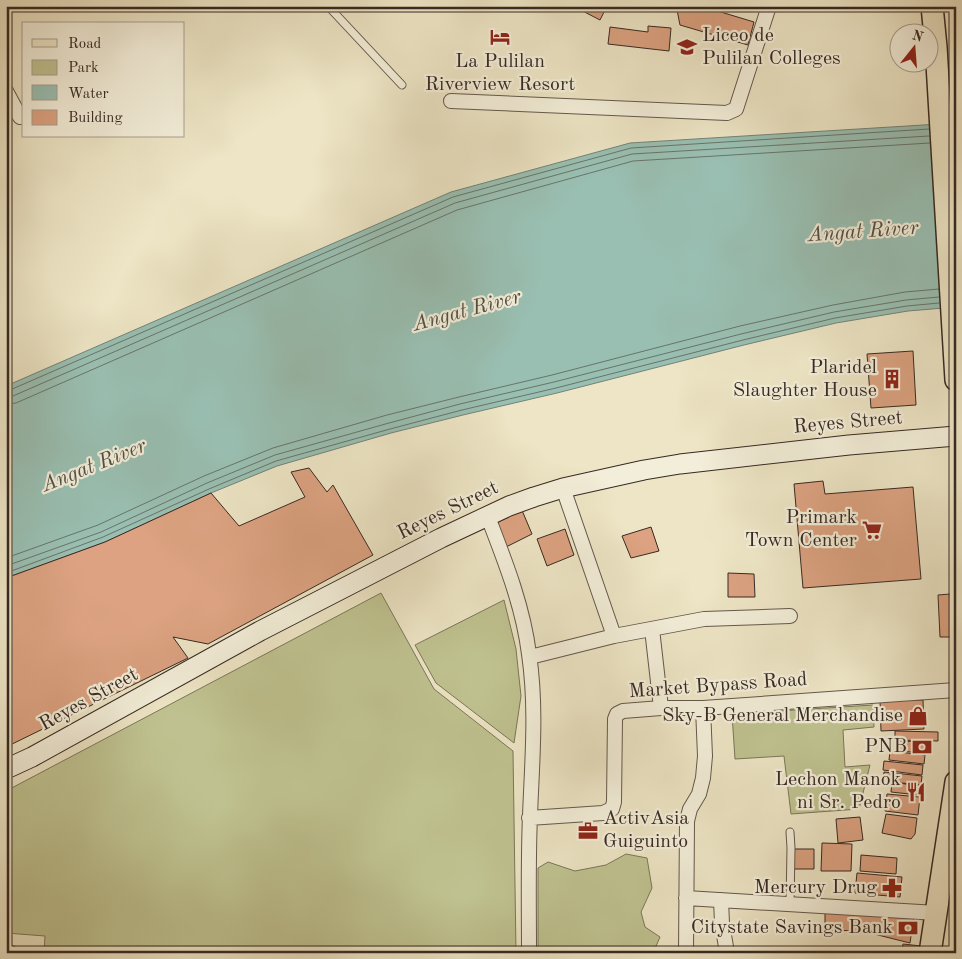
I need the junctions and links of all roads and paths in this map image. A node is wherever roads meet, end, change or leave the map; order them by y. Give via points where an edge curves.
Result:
1 (328, 6) edge
2 (769, 6) edge
3 (932, 6) edge
4 (402, 85) dead end
5 (6, 91) edge
6 (451, 102) dead end
7 (20, 117) dead end
8 (955, 373) edge
9 (956, 380) edge
10 (956, 436) edge
11 (563, 488) junction
12 (488, 517) junction
13 (790, 616) dead end
14 (652, 629) junction
15 (614, 636) junction
16 (530, 657) junction
17 (956, 690) edge
18 (662, 708) junction
19 (703, 708) junction
20 (6, 769) edge
21 (956, 782) edge
22 (530, 818) junction
23 (790, 832) dead end
24 (686, 898) junction
25 (721, 900) junction
26 (790, 904) junction
27 (937, 914) junction
28 (6, 951) edge
29 (11, 953) edge
30 (529, 953) edge
31 (686, 953) edge
32 (727, 953) edge
33 (930, 953) edge

1 - 4 lane
2 - 6 street via 736,108 727,113
3 - 8 main road
5 - 7 street
8 - 9 main road
10 - 11 street, Reyes Street via 680,464
11 - 12 street, Reyes Street via 509,506
11 - 15 street
12 - 16 street via 510,573
12 - 20 street, Reyes Street via 260,631
13 - 14 street via 704,619
14 - 15 street
14 - 18 street
15 - 16 street
16 - 22 street via 534,734
17 - 19 street, Market Bypass Road
18 - 19 street, Market Bypass Road
18 - 22 street, Market Bypass Road via 617,714 612,809 603,813
19 - 24 street via 705,756 699,794 687,821
21 - 27 main road
22 - 30 street
23 - 26 lane
24 - 25 street
24 - 31 street
25 - 26 street
25 - 32 street
26 - 27 street
27 - 33 main road
28 - 29 street

